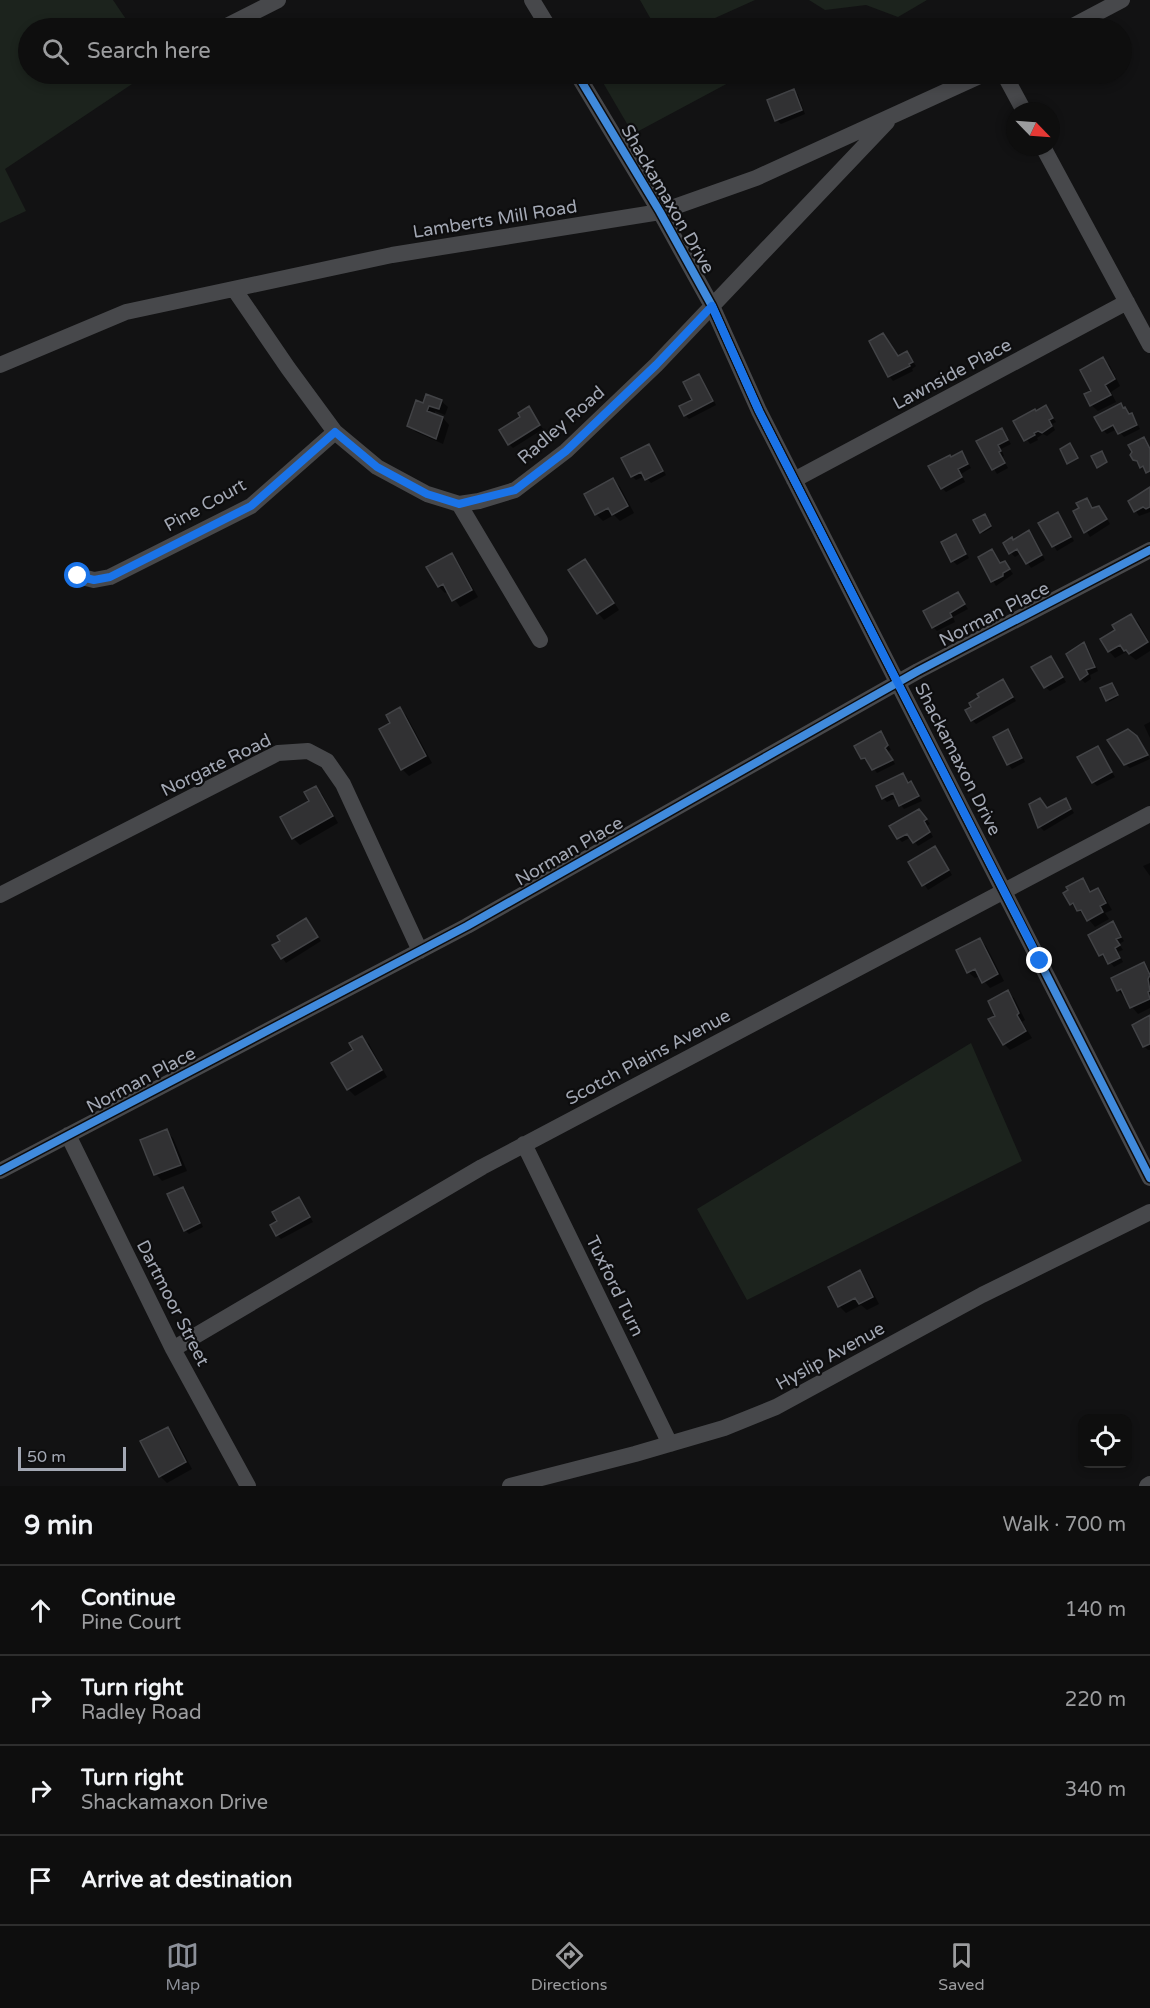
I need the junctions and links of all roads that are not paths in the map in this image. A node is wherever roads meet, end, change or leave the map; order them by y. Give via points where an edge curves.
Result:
1 (278, 0) edge
2 (532, 0) edge
3 (1122, 0) edge
4 (243, 18) edge
5 (543, 18) edge
6 (1089, 18) edge
7 (583, 84) edge
8 (962, 84) edge
9 (1009, 84) edge
10 (1019, 102) edge
11 (894, 115) junction
12 (1048, 156) edge
13 (660, 212) junction
14 (234, 289) junction
15 (1127, 302) junction
16 (712, 306) junction
17 (1150, 345) edge
18 (0, 365) edge
19 (335, 432) junction
20 (794, 480) junction
21 (459, 504) junction
22 (1150, 550) edge
23 (78, 576) dead end
24 (540, 640) dead end
25 (897, 682) junction
26 (1150, 814) edge
27 (1004, 891) junction
28 (0, 895) edge
29 (420, 951) junction
30 (68, 1135) junction
31 (524, 1144) junction
32 (0, 1171) edge
33 (1150, 1178) edge
34 (1150, 1212) edge
35 (173, 1348) junction
36 (670, 1444) junction
37 (248, 1486) edge
38 (510, 1486) edge

1 - 4 street
2 - 5 street
3 - 6 street
7 - 13 street, Shackamaxon Drive
8 - 11 street, Lamberts Mill Road
9 - 10 street
11 - 13 street, Lamberts Mill Road via 756,178
11 - 16 street, Radley Road
12 - 15 street
13 - 14 street, Lamberts Mill Road via 392,255
13 - 16 street, Shackamaxon Drive
14 - 18 street, Lamberts Mill Road via 126,312
14 - 19 street
15 - 17 street
15 - 20 street, Lawnside Place
16 - 20 street, Shackamaxon Drive
16 - 21 street, Radley Road via 566,451 515,490
19 - 21 street via 377,467 427,494
19 - 23 street, Pine Court via 251,506 110,577 94,580
20 - 25 street, Shackamaxon Drive
21 - 24 street
22 - 25 street, Norman Place
25 - 27 street, Shackamaxon Drive
25 - 29 street, Norman Place
26 - 27 street, Scotch Plains Avenue
27 - 31 street, Scotch Plains Avenue
27 - 33 street, Shackamaxon Drive
28 - 29 street, Norgate Road via 278,753 308,751 327,761 344,784
29 - 30 street, Norman Place
30 - 32 street, Norman Place
30 - 35 street, Dartmoor Street
31 - 35 street, Scotch Plains Avenue
31 - 36 street, Tuxford Turn
34 - 36 street, Hyslip Avenue via 982,1295 776,1407
35 - 37 street, Dartmoor Street
36 - 38 street, Hyslip Avenue

